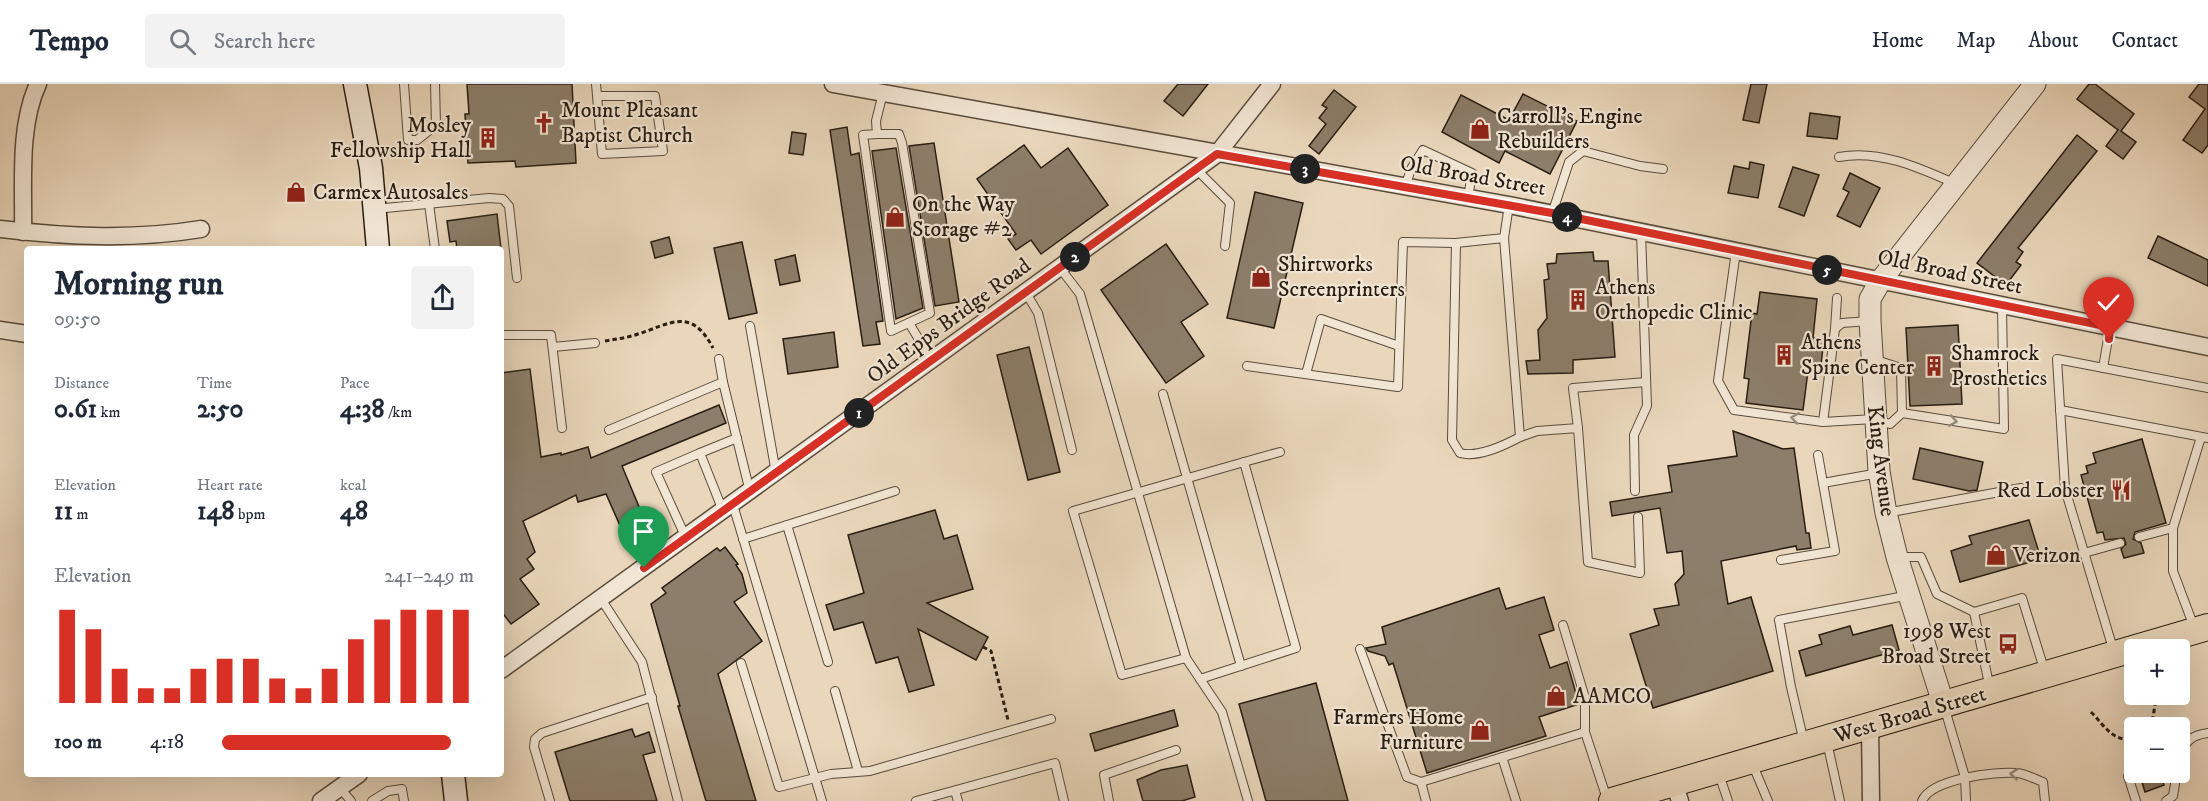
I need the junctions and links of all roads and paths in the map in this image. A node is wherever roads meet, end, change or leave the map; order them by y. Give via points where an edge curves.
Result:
1 (38, 84) edge
2 (355, 84) edge
3 (404, 84) edge
4 (435, 84) edge
5 (596, 84) edge
6 (832, 84) edge
7 (1272, 84) edge
8 (2035, 84) edge
9 (884, 93) junction
10 (597, 96) junction
11 (877, 134) junction
12 (1217, 154) junction
13 (1839, 157) dead end
14 (1196, 169) junction
15 (1663, 169) dead end
16 (1957, 184) junction
17 (1405, 187) junction
18 (1468, 198) junction
19 (429, 204) junction
20 (1509, 205) junction
21 (373, 209) junction
22 (1552, 213) junction
23 (0, 229) edge
24 (201, 230) dead end
25 (23, 232) junction
26 (1641, 232) junction
27 (1504, 238) junction
28 (102, 243) edge
29 (1456, 243) junction
30 (378, 246) edge
31 (435, 246) edge
32 (1225, 246) dead end
33 (1736, 251) junction
34 (1060, 268) junction
35 (517, 278) dead end
36 (1881, 280) junction
37 (1026, 292) junction
38 (1837, 298) dead end
39 (2002, 306) junction
40 (1870, 321) junction
41 (909, 323) junction
42 (750, 326) dead end
43 (2110, 327) junction
44 (1834, 329) junction
45 (0, 330) edge
46 (24, 334) edge
47 (504, 335) edge
48 (595, 343) joint
49 (1399, 346) junction
50 (553, 347) junction
51 (2208, 347) edge
52 (718, 358) joint
53 (1871, 358) junction
54 (932, 361) junction
55 (1247, 366) dead end
56 (2103, 368) junction
57 (1306, 375) junction
58 (723, 382) junction
59 (1646, 382) junction
60 (2208, 388) edge
61 (1163, 394) dead end
62 (2060, 410) junction
63 (1902, 413) junction
64 (1874, 419) junction
65 (1823, 422) junction
66 (562, 428) dead end
67 (1578, 428) junction
68 (609, 430) dead end
69 (1520, 437) junction
70 (737, 438) junction
71 (2204, 438) edge
72 (1072, 450) dead end
73 (1281, 452) dead end
74 (700, 453) junction
75 (1818, 455) dead end
76 (1244, 462) junction
77 (1880, 473) junction
78 (777, 474) junction
79 (1189, 477) junction
80 (1823, 483) junction
81 (2020, 488) dead end
82 (896, 491) dead end
83 (1635, 491) dead end
84 (750, 492) junction
85 (1137, 492) junction
86 (728, 508) junction
87 (1886, 513) junction
88 (1638, 517) dead end
89 (787, 525) junction
90 (2173, 528) junction
91 (2139, 537) dead end
92 (686, 538) junction
93 (743, 539) junction
94 (2120, 543) dead end
95 (2084, 553) junction
96 (1897, 557) junction
97 (1781, 560) dead end
98 (1910, 595) junction
99 (601, 598) junction
100 (1974, 612) junction
101 (1563, 625) dead end
102 (2202, 629) edge
103 (983, 647) dead end
104 (1360, 649) dead end
105 (2115, 655) junction
106 (1186, 658) junction
107 (828, 662) dead end
108 (741, 663) dead end
109 (1241, 666) junction
110 (504, 668) edge
111 (2046, 675) junction
112 (1200, 679) junction
113 (835, 691) dead end
114 (1991, 692) junction
115 (652, 697) junction
116 (1944, 706) junction
117 (2091, 712) dead end
118 (1052, 719) dead end
119 (1870, 726) junction
120 (1011, 730) junction
121 (1585, 732) junction
122 (2208, 733) edge
123 (2190, 739) edge
124 (2124, 740) edge
125 (1816, 742) junction
126 (1176, 750) dead end
127 (1502, 757) junction
128 (1751, 761) junction
129 (1718, 770) junction
130 (858, 771) junction
131 (357, 777) edge
132 (453, 777) edge
133 (1965, 777) junction
134 (815, 778) junction
135 (1421, 782) junction
136 (2130, 783) edge
137 (2175, 783) edge
138 (955, 791) junction
139 (1677, 792) edge
140 (345, 794) edge
141 (321, 801) edge
142 (372, 801) edge
143 (404, 801) edge
144 (456, 801) edge
145 (550, 801) edge
146 (678, 801) edge
147 (822, 801) edge
148 (916, 801) edge
149 (958, 801) edge
150 (1064, 801) edge
151 (1109, 801) edge
152 (1248, 801) edge
153 (1426, 801) edge
154 (1516, 801) edge
155 (1610, 801) edge
156 (1728, 801) edge
157 (1768, 801) edge
158 (1840, 801) edge
159 (1871, 801) edge
160 (1922, 801) edge
161 (1966, 801) edge
162 (2045, 801) edge
163 (2136, 801) edge
164 (2166, 801) edge

1 - 25 street via 27,127
2 - 21 main road via 366,134
3 - 4 lane via 408,140 417,140 436,125
5 - 10 lane
6 - 9 street, Old Broad Street
7 - 12 street, Old Epps Bridge Road
8 - 16 street, King Avenue
9 - 11 lane via 876,121
9 - 12 street, Old Broad Street
10 - 10 lane via 602,154 663,151 655,96
11 - 41 lane via 899,134 902,143 930,314
11 - 41 lane via 863,135 891,331
12 - 14 street, Old Epps Bridge Road
12 - 17 street, Old Broad Street
13 - 16 lane via 1874,156 1918,167
14 - 32 lane via 1230,204
14 - 34 street, Old Epps Bridge Road
15 - 22 lane via 1583,151 1569,162
16 - 36 street, King Avenue
17 - 18 street, Old Broad Street
17 - 18 lane via 1424,150 1472,173
18 - 20 street, Old Broad Street
19 - 21 lane
19 - 31 lane
19 - 35 lane via 503,199 509,206
20 - 22 street, Old Broad Street
20 - 27 lane
21 - 30 main road
22 - 26 street, Old Broad Street
23 - 25 street
24 - 28 street
25 - 28 street
26 - 33 street, Old Broad Street
26 - 59 lane
27 - 29 lane
27 - 69 lane
29 - 49 lane via 1403,242
29 - 69 lane via 1454,448 1468,455 1504,446
33 - 36 street, Old Broad Street
65 -> 33 lane via 1734,410 1718,381
34 - 37 street, Old Epps Bridge Road
34 - 85 lane via 1080,294
36 - 39 street, Old Broad Street
36 - 40 street, King Avenue via 1870,299
37 - 54 street, Old Epps Bridge Road
37 - 72 lane via 1038,313
38 - 44 lane
39 - 43 street, Old Broad Street
63 -> 39 lane via 2004,429
40 - 44 lane via 1842,323
40 - 53 street, King Avenue
41 - 54 lane
42 - 78 lane
43 - 51 street, Old Broad Street
43 - 56 lane
44 - 65 lane
45 - 46 street
47 - 50 lane via 551,335
48 - 50 lane
48 - 52 path via 637,335 673,320 694,325
49 - 57 lane via 1398,387
49 - 57 lane via 1321,319
50 - 66 lane
52 - 58 lane
53 - 63 lane via 1901,368
53 - 64 street, King Avenue
54 - 78 street, Old Epps Bridge Road
55 - 57 lane
56 - 60 lane
56 - 62 lane via 2057,359
58 - 68 lane
58 - 70 lane
59 - 67 lane via 1573,388
59 - 83 lane via 1647,406 1634,435
61 - 79 lane
62 - 71 lane
62 - 95 lane via 2065,489
63 - 64 lane via 1890,424
64 - 65 lane
64 - 77 street, King Avenue
67 - 69 lane via 1537,430
67 - 88 lane via 1588,562 1640,573
70 - 74 lane
70 - 84 lane
71 - 90 lane
73 - 76 lane
74 - 86 lane
74 - 92 lane via 656,472
75 - 80 lane
76 - 79 lane
76 - 109 lane via 1296,648
77 - 80 lane
77 - 87 street, King Avenue
78 - 84 street, Old Epps Bridge Road
79 - 85 lane
79 - 109 lane
80 - 97 lane via 1835,550
81 - 87 lane
82 - 89 lane
84 - 86 street, Old Epps Bridge Road
85 - 106 lane
85 - 106 lane via 1073,511 1122,675
86 - 92 street, Old Epps Bridge Road
86 - 93 lane
87 - 96 street, King Avenue
89 - 93 lane
89 - 107 lane
90 - 91 lane
90 - 102 lane via 2173,571
92 - 99 street, Old Epps Bridge Road
93 - 134 lane
94 - 95 lane
95 - 105 lane
96 - 98 street, King Avenue
96 - 100 lane via 1921,557 1936,594
98 - 116 street, King Avenue
98 - 125 lane via 1779,620 1791,687
99 - 110 street, Old Epps Bridge Road
99 - 115 lane via 642,662
100 - 111 lane via 2022,598
100 - 114 lane
101 - 121 lane via 1585,698
102 - 105 main road, West Broad Street
103 - 120 path via 991,651
104 - 135 lane via 1407,777
105 - 111 main road, West Broad Street
106 - 112 lane
108 - 134 lane via 779,787
109 - 112 lane
111 - 114 main road, West Broad Street
112 - 152 lane via 1222,712
113 - 130 lane
114 - 116 main road, West Broad Street
115 - 145 lane via 542,733 535,739
115 - 146 lane
116 - 119 main road, West Broad Street
116 - 133 lane
117 - 124 path via 2115,737
118 - 120 lane
119 - 125 main road, West Broad Street
119 - 159 street
120 - 130 lane via 870,771
121 - 127 lane
121 - 155 lane
122 - 123 lane
125 - 128 main road, West Broad Street
125 - 158 lane
126 - 151 lane via 1104,776
127 - 135 lane
127 - 154 lane
128 - 129 main road, West Broad Street
128 - 157 lane
129 - 139 main road, West Broad Street
129 - 156 lane
130 - 134 lane
131 - 140 street
132 - 144 main road
133 - 160 lane via 1937,787 1924,795
133 - 161 lane
162 -> 133 lane via 2043,782 2019,773
134 - 147 lane
135 - 153 lane
136 - 163 lane
137 - 164 lane via 2173,796
138 - 148 lane
138 - 149 lane
138 - 150 lane via 1055,762
139 - 155 main road, West Broad Street
140 - 141 street
142 - 143 lane via 388,791 402,789

